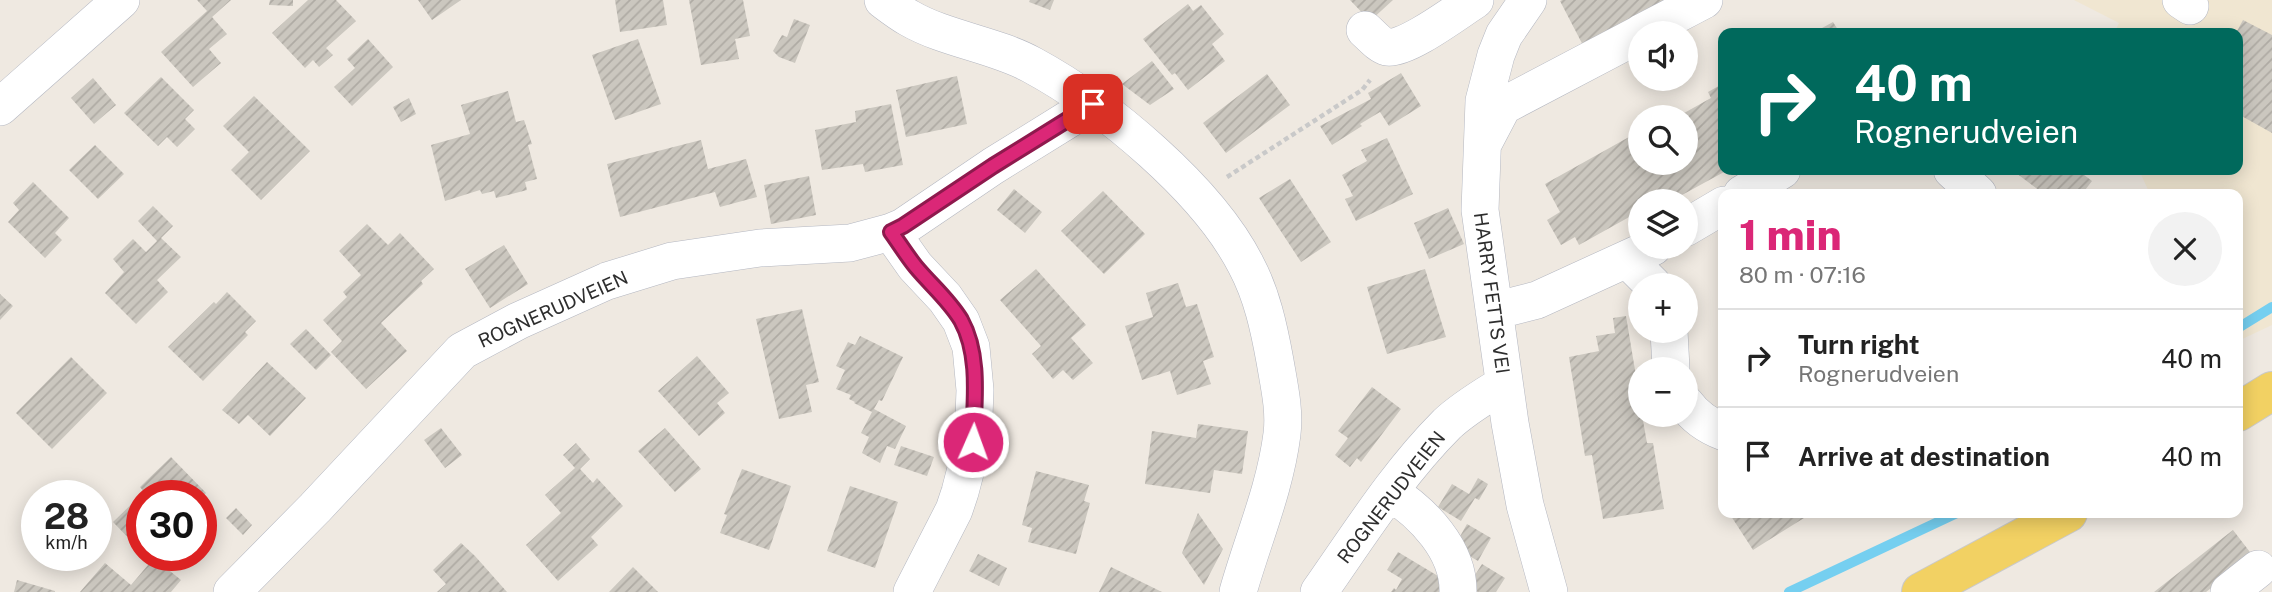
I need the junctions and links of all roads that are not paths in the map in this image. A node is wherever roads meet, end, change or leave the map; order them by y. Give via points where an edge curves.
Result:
1 (121, 0) edge
2 (883, 0) edge
3 (1475, 0) edge
4 (1704, 0) edge
5 (1518, 5) edge
6 (1665, 21) edge
7 (1365, 30) dead end
8 (1628, 41) edge
9 (1093, 104) junction
10 (0, 107) edge
11 (1481, 152) junction
12 (1774, 175) edge
13 (1957, 175) edge
14 (1750, 189) edge
15 (1973, 189) edge
16 (1718, 209) edge
17 (1698, 220) edge
18 (891, 232) junction
19 (1645, 264) edge
20 (1494, 311) junction
21 (1504, 384) junction
22 (2272, 391) edge
23 (2243, 409) edge
24 (1698, 418) edge
25 (1718, 430) edge
26 (1390, 492) junction
27 (2059, 518) edge
28 (2258, 569) dead end
29 (232, 592) edge
30 (912, 592) edge
31 (1238, 592) edge
32 (1319, 592) edge
33 (1458, 592) edge
34 (1549, 592) edge
35 (1921, 592) edge
36 (2230, 592) edge

1 - 10 street
2 - 9 street via 911,19 1031,64
3 - 7 street via 1396,46 1383,45
4 - 6 street
5 - 11 street, HARRY FETTS VEI via 1496,55 1484,101
8 - 11 street via 1503,106
9 - 18 street, ROGNERUDVEIEN
9 - 31 street via 1158,156 1211,212 1247,266 1267,318 1283,404 1282,433 1270,494
11 - 20 street, HARRY FETTS VEI via 1480,210
12 - 14 street
13 - 15 street
16 - 17 street
18 - 29 street, ROGNERUDVEIEN via 850,243 760,248 672,261 607,281 462,351
18 - 30 street via 961,321 971,347 975,390 973,442 960,492
19 - 20 street
20 - 21 street, HARRY FETTS VEI
21 - 26 street, ROGNERUDVEIEN via 1447,424
21 - 34 street, HARRY FETTS VEI via 1525,505
22 - 23 main road
24 - 25 street
26 - 32 street, ROGNERUDVEIEN
26 - 33 street via 1440,539 1449,553
27 - 35 main road
28 - 36 street

